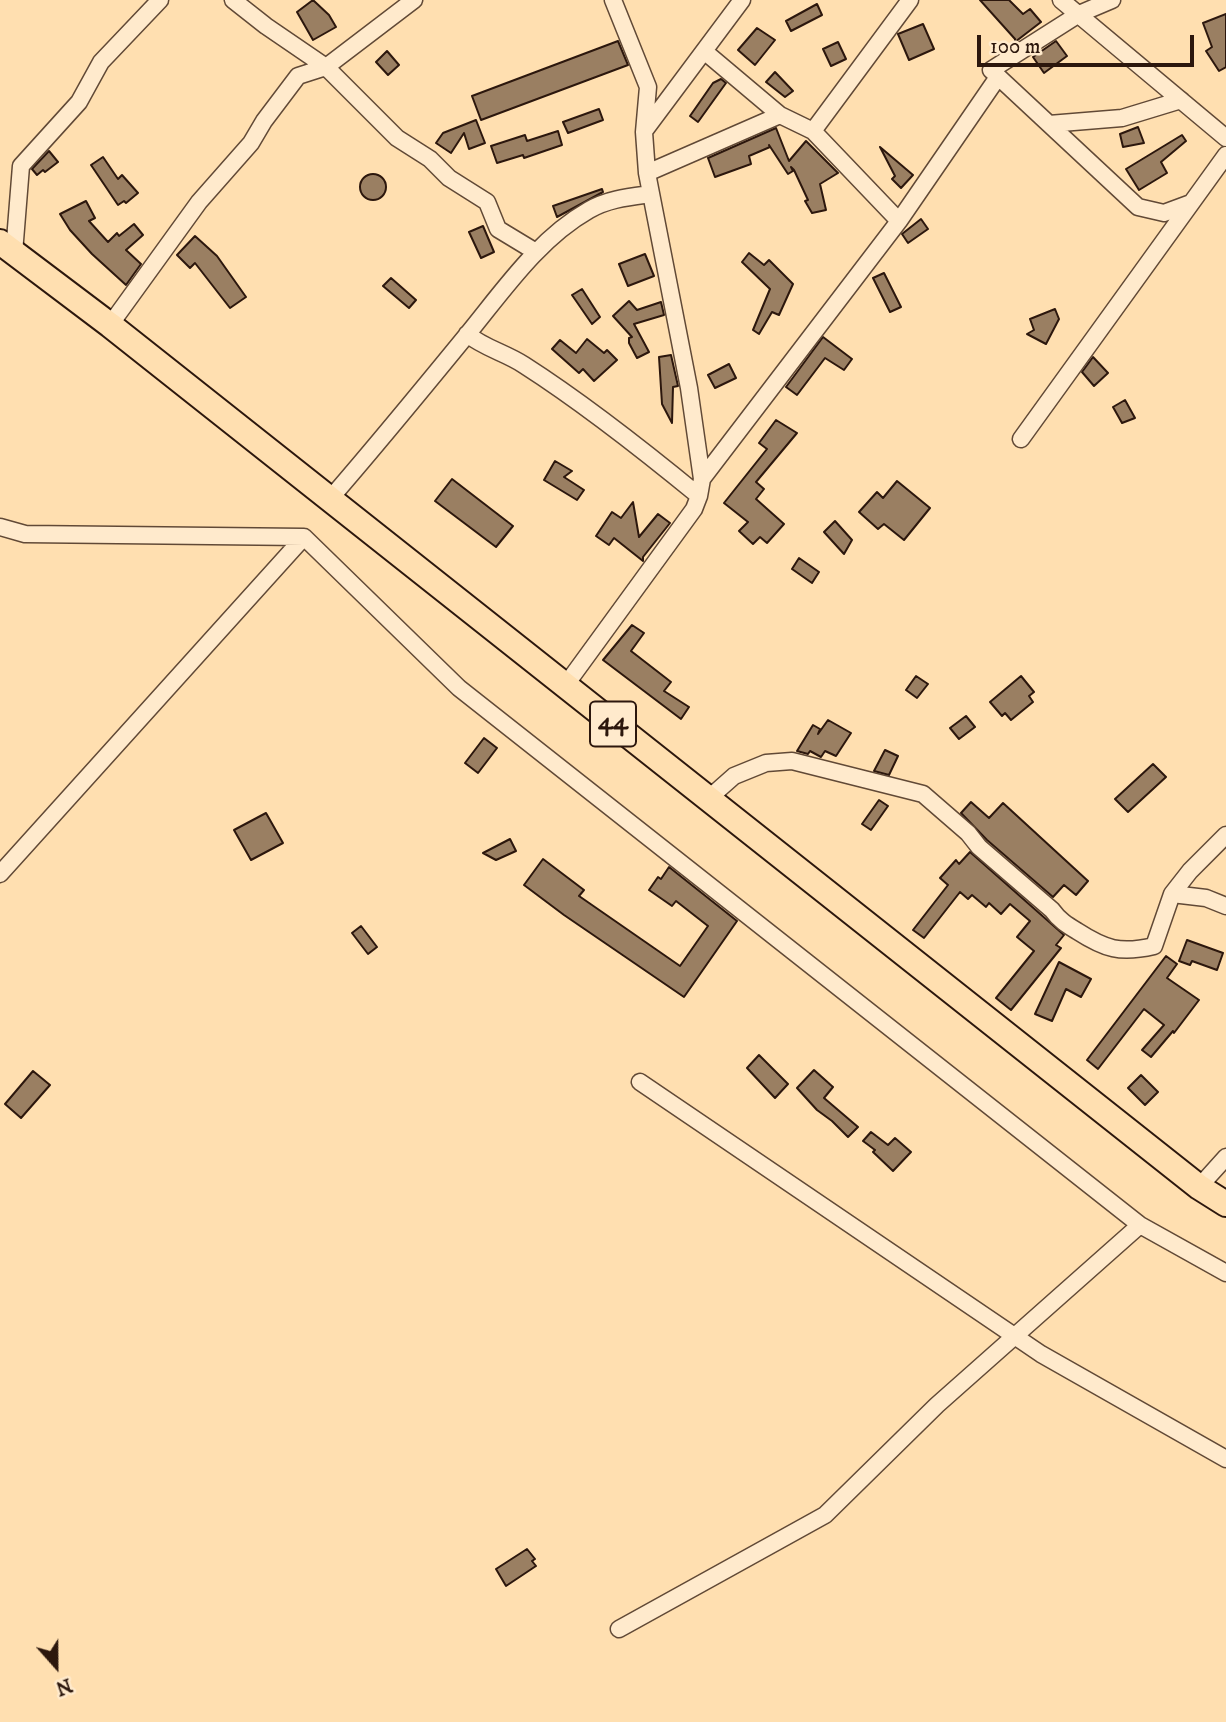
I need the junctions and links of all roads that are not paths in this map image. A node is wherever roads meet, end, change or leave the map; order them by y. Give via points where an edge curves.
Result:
1 (160, 0) edge
2 (233, 0) edge
3 (414, 0) edge
4 (613, 0) edge
5 (742, 0) edge
6 (910, 0) edge
7 (1061, 0) edge
8 (1112, 0) edge
9 (1079, 14) junction
10 (704, 51) junction
11 (326, 67) junction
12 (998, 77) junction
13 (1181, 100) junction
14 (780, 115) junction
15 (1049, 124) junction
16 (813, 131) junction
17 (643, 132) junction
18 (1226, 138) edge
19 (1226, 155) edge
20 (647, 173) junction
21 (651, 194) junction
22 (1191, 203) junction
23 (899, 221) junction
24 (7, 247) edge
25 (536, 252) junction
26 (110, 325) junction
27 (467, 334) junction
28 (1021, 439) dead end
29 (702, 479) junction
30 (699, 496) junction
31 (329, 500) junction
32 (0, 527) edge
33 (304, 537) junction
34 (565, 686) junction
35 (708, 799) junction
36 (1226, 835) edge
37 (0, 874) edge
38 (1172, 894) junction
39 (1226, 906) edge
40 (640, 1082) dead end
41 (1226, 1157) edge
42 (1199, 1187) junction
43 (1226, 1203) edge
44 (1140, 1225) junction
45 (1226, 1273) edge
46 (1014, 1336) junction
47 (1226, 1459) edge
48 (619, 1629) dead end

1 - 24 street via 101,62 79,102 21,166
2 - 11 street
3 - 11 street
4 - 17 street via 648,87
5 - 10 street
6 - 16 street
7 - 9 street
8 - 9 street
9 - 12 street via 991,70
9 - 13 street
10 - 14 street
10 - 17 street
11 - 25 street via 397,138 487,202 498,229
11 - 26 street via 298,76
12 - 15 street
12 - 23 street
13 - 15 street via 1122,118
13 - 18 street
14 - 16 street
14 - 20 street
15 - 22 street via 1138,207 1164,213
16 - 23 street
17 - 20 street
19 - 22 street
20 - 21 street
21 - 25 street via 613,199 591,208
21 - 29 street
22 - 28 street
23 - 29 street
24 - 26 main road, 44
25 - 27 street
26 - 31 main road, 44
27 - 30 street via 522,363 629,439
27 - 31 street
29 - 30 street
30 - 34 street
31 - 34 main road, 44
32 - 33 street via 25,534
33 - 37 street
33 - 44 street, 44 via 458,688
34 - 35 main road, 44
35 - 38 street via 734,776 766,763 792,761 923,794 1059,920 1107,949 1134,951 1154,946
35 - 42 main road, 44
36 - 38 street
38 - 39 street
40 - 46 street
41 - 42 street
42 - 43 main road, 44
44 - 45 street, 44
44 - 46 street
46 - 47 street
46 - 48 street via 825,1515

